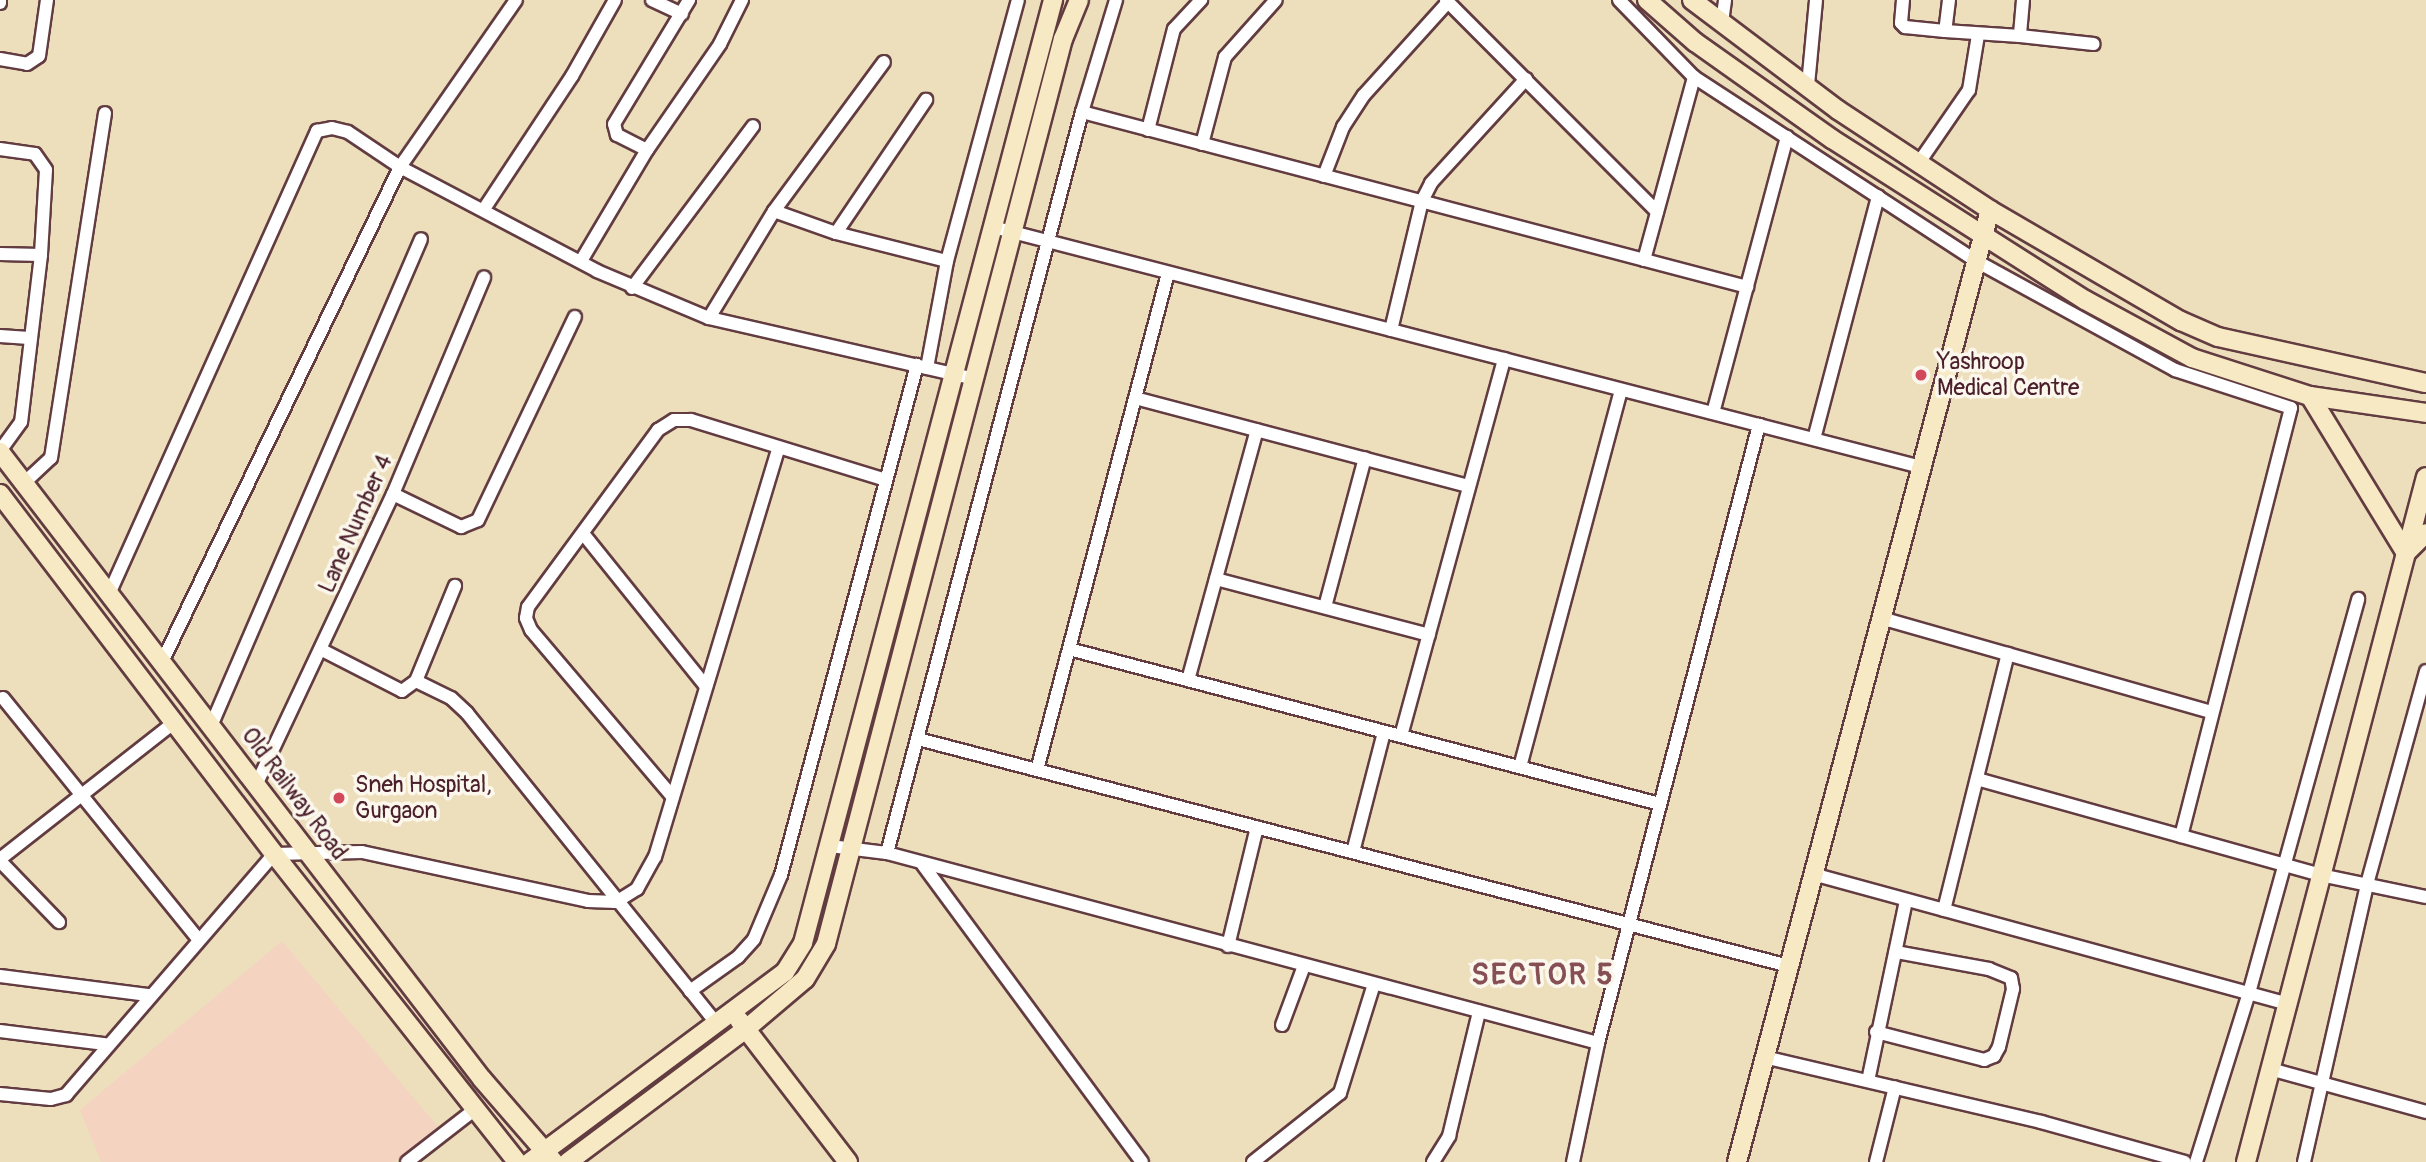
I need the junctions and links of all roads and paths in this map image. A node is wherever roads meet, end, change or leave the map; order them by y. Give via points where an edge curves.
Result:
1 (47, 0) edge
2 (516, 0) edge
3 (615, 0) edge
4 (652, 0) edge
5 (690, 0) edge
6 (742, 0) edge
7 (1018, 0) edge
8 (1053, 0) edge
9 (1079, 0) edge
10 (1116, 0) edge
11 (1201, 0) edge
12 (1276, 0) edge
13 (1619, 0) edge
14 (1647, 0) edge
15 (1692, 0) edge
16 (1725, 0) edge
17 (1816, 0) edge
18 (1903, 0) edge
19 (1948, 0) edge
20 (2023, 0) edge
21 (1447, 1) edge
22 (682, 14) junction
23 (1722, 22) junction
24 (1945, 31) junction
25 (1978, 35) junction
26 (2020, 36) junction
27 (2094, 44) dead end
28 (0, 60) edge
29 (884, 62) dead end
30 (1694, 77) junction
31 (1526, 79) junction
32 (1808, 85) junction
33 (926, 100) dead end
34 (1082, 112) junction
35 (105, 113) dead end
36 (753, 126) dead end
37 (1148, 130) junction
38 (1787, 137) junction
39 (1202, 144) junction
40 (0, 149) edge
41 (647, 150) junction
42 (1920, 161) junction
43 (400, 167) junction
44 (1324, 176) junction
45 (1878, 196) junction
46 (1422, 201) junction
47 (484, 209) junction
48 (1990, 210) junction
49 (774, 211) junction
50 (1657, 212) junction
51 (993, 228) junction
52 (1013, 231) junction
53 (836, 233) junction
54 (1985, 236) junction
55 (421, 239) dead end
56 (1048, 242) junction
57 (0, 254) edge
58 (41, 255) junction
59 (1644, 260) junction
60 (581, 261) junction
61 (947, 261) junction
62 (1979, 262) junction
63 (1168, 273) junction
64 (484, 277) dead end
65 (1747, 287) junction
66 (632, 288) junction
67 (575, 317) dead end
68 (709, 318) junction
69 (1391, 330) junction
70 (0, 336) edge
71 (29, 338) junction
72 (1504, 359) junction
73 (922, 367) junction
74 (955, 374) junction
75 (975, 379) junction
76 (2426, 383) edge
77 (1621, 390) junction
78 (2309, 396) junction
79 (1135, 398) junction
80 (1713, 413) junction
81 (2426, 413) edge
82 (1759, 425) junction
83 (1257, 430) junction
84 (1814, 439) junction
85 (778, 450) junction
86 (0, 451) edge
87 (1365, 458) junction
88 (1922, 467) junction
89 (2426, 477) edge
90 (886, 480) junction
91 (25, 482) junction
92 (1469, 485) junction
93 (0, 494) edge
94 (393, 494) junction
95 (2426, 533) edge
96 (585, 536) junction
97 (2406, 553) junction
98 (1216, 579) junction
99 (455, 586) dead end
100 (109, 594) junction
101 (2358, 599) dead end
102 (1325, 607) junction
103 (1881, 618) junction
104 (1429, 635) junction
105 (1069, 649) junction
106 (323, 650) junction
107 (2008, 654) junction
108 (162, 663) junction
109 (2426, 671) edge
110 (1188, 680) junction
111 (416, 681) junction
112 (705, 685) junction
113 (3, 698) dead end
114 (2212, 712) junction
115 (176, 721) junction
116 (211, 726) junction
117 (1384, 732) junction
118 (1401, 736) junction
119 (918, 739) junction
120 (1520, 767) junction
121 (1037, 770) junction
122 (1977, 779) junction
123 (257, 783) junction
124 (671, 795) junction
125 (79, 797) junction
126 (1660, 804) junction
127 (1257, 827) junction
128 (2181, 836) junction
129 (839, 847) junction
130 (306, 851) junction
131 (1353, 852) junction
132 (887, 853) junction
133 (274, 854) junction
134 (0, 860) edge
135 (2286, 864) junction
136 (923, 865) junction
137 (1813, 874) junction
138 (2321, 875) junction
139 (2367, 884) junction
140 (2426, 897) edge
141 (1906, 900) junction
142 (616, 902) junction
143 (1944, 910) junction
144 (59, 922) dead end
145 (1629, 924) junction
146 (198, 939) junction
147 (1227, 946) junction
148 (1896, 952) junction
149 (1304, 966) junction
150 (1789, 966) junction
151 (0, 976) edge
152 (1374, 984) junction
153 (690, 991) junction
154 (2249, 993) junction
155 (148, 995) junction
156 (2287, 1004) junction
157 (734, 1011) junction
158 (1479, 1012) junction
159 (717, 1024) junction
160 (1282, 1025) dead end
161 (746, 1029) junction
162 (0, 1031) edge
163 (1876, 1032) junction
164 (1598, 1043) junction
165 (105, 1044) junction
166 (1764, 1057) junction
167 (2270, 1069) junction
168 (1868, 1081) junction
169 (2323, 1085) junction
170 (1895, 1087) junction
171 (0, 1094) edge
172 (474, 1110) junction
173 (2426, 1112) edge
174 (543, 1158) edge
175 (407, 1162) edge
176 (517, 1162) edge
177 (568, 1162) edge
178 (848, 1162) edge
179 (1142, 1162) edge
180 (1254, 1162) edge
181 (1433, 1162) edge
182 (1573, 1162) edge
183 (1737, 1162) edge
184 (1876, 1162) edge
185 (2185, 1162) edge
186 (2196, 1162) edge
187 (2246, 1162) edge
188 (2304, 1162) edge

1 - 28 street via 39,56 27,64
2 - 43 street
3 - 47 street via 572,76
4 - 22 street
5 - 22 street
6 - 41 street via 720,44
7 - 61 street
8 - 51 street
9 - 52 street via 1063,39
10 - 34 street
11 - 37 street via 1174,29
12 - 39 street via 1225,57
13 - 30 street
14 - 54 street via 1695,42 1832,139
15 - 23 street
16 - 23 street
17 - 32 street
18 - 24 street via 1901,23 1905,27
19 - 24 street
20 - 26 street
21 - 31 street
21 - 44 street via 1364,94 1343,127
22 - 41 street via 614,124 617,135
23 - 32 street
24 - 25 street
25 - 26 street
25 - 42 street via 1969,90
26 - 27 street
29 - 49 street
30 - 38 street
30 - 50 street
31 - 46 street via 1442,168
31 - 50 street
32 - 42 street
33 - 53 street
34 - 37 street
34 - 56 street
35 - 91 street via 51,458
36 - 66 street
37 - 39 street
38 - 45 street
38 - 65 street
39 - 44 street
40 - 58 street via 35,154 42,160
41 - 60 street
42 - 48 street
43 - 47 street
43 - 100 street via 348,132 317,131 310,140
43 - 108 street
44 - 46 street
45 - 62 street
45 - 84 street
46 - 59 street
46 - 69 street
47 - 60 street
48 - 54 street
48 - 76 street via 2181,321 2217,337
49 - 53 street
49 - 68 street
50 - 59 street
51 - 52 street
51 - 74 street
52 - 56 street
52 - 75 street
53 - 61 street
54 - 62 street
54 - 78 street via 2085,300 2192,358
55 - 116 street
56 - 63 street
56 - 119 street
57 - 58 street
58 - 71 street
59 - 65 street
60 - 66 street
61 - 73 street
62 - 88 street
62 - 114 street via 2175,370 2291,408
63 - 69 street
63 - 79 street
64 - 94 street, Lane Number 4
65 - 80 street
66 - 68 street
67 - 94 street via 478,520 461,527
68 - 73 street
69 - 72 street
70 - 71 street
71 - 86 street via 20,422
72 - 77 street
72 - 92 street
73 - 74 street
73 - 90 street
74 - 75 street
74 - 129 street
75 - 129 street
77 - 80 street
77 - 120 street
78 - 81 street
78 - 97 street
79 - 83 street
79 - 105 street
80 - 82 street
82 - 84 street
82 - 126 street
83 - 87 street
83 - 98 street
84 - 88 street
85 - 90 street
85 - 96 street via 691,420 674,420 658,430
85 - 112 street
86 - 91 street, Old Railway Road
87 - 92 street
87 - 102 street
88 - 103 street
89 - 97 street
90 - 153 street via 781,875 763,922 738,957
91 - 100 street, Old Railway Road
92 - 104 street
93 - 115 street
94 - 106 street, Lane Number 4
95 - 97 street
96 - 112 street
96 - 124 street via 528,607 526,618 531,630
97 - 138 street
98 - 102 street
98 - 110 street
99 - 111 street
100 - 108 street, Old Railway Road
101 - 135 street
102 - 104 street
103 - 107 street
103 - 137 street
104 - 118 street
105 - 110 street
105 - 121 street
106 - 111 street via 402,691
106 - 123 street, Lane Number 4
107 - 114 street
107 - 122 street
108 - 116 street, Old Railway Road
109 - 139 street
110 - 117 street
111 - 142 street via 451,698 467,713
112 - 124 street
113 - 125 street
114 - 128 street
115 - 125 street
115 - 133 street
116 - 123 street, Old Railway Road
117 - 118 street
117 - 131 street
118 - 120 street
119 - 121 street
119 - 132 street
120 - 126 street
121 - 127 street
122 - 128 street
122 - 143 street
123 - 130 street, Old Railway Road
124 - 142 street via 648,872 637,889
125 - 134 street
125 - 146 street
126 - 145 street
127 - 131 street
127 - 147 street
128 - 135 street
129 - 132 street
129 - 157 street via 795,959
129 - 161 street via 818,959 805,979
130 - 133 street
130 - 142 street via 376,854 588,901
130 - 174 street, Old Railway Road
131 - 145 street
132 - 136 street
133 - 146 street
133 - 172 street
134 - 144 street
135 - 138 street
135 - 154 street
136 - 147 street
136 - 179 street
137 - 141 street
137 - 150 street
138 - 139 street
138 - 156 street
139 - 140 street
139 - 169 street
141 - 143 street
141 - 148 street
142 - 153 street
143 - 154 street
145 - 150 street
145 - 164 street
146 - 155 street
147 - 149 street
148 - 163 street
148 - 163 street via 1989,969 2011,978 2013,989 1999,1047 1984,1060
149 - 152 street
149 - 160 street
150 - 166 street
151 - 155 street
152 - 158 street
152 - 180 street via 1340,1093
153 - 159 street
154 - 156 street
154 - 186 street
155 - 165 street
156 - 167 street
157 - 159 street
157 - 161 street
158 - 164 street
158 - 181 street via 1449,1136
159 - 174 street
161 - 177 street
161 - 178 street
162 - 165 street
163 - 168 street
164 - 182 street
165 - 171 street via 66,1095 51,1100
166 - 168 street
166 - 183 street
167 - 169 street
167 - 187 street
168 - 170 street
169 - 173 street
169 - 188 street
170 - 184 street
170 - 185 street
172 - 175 street
172 - 176 street

